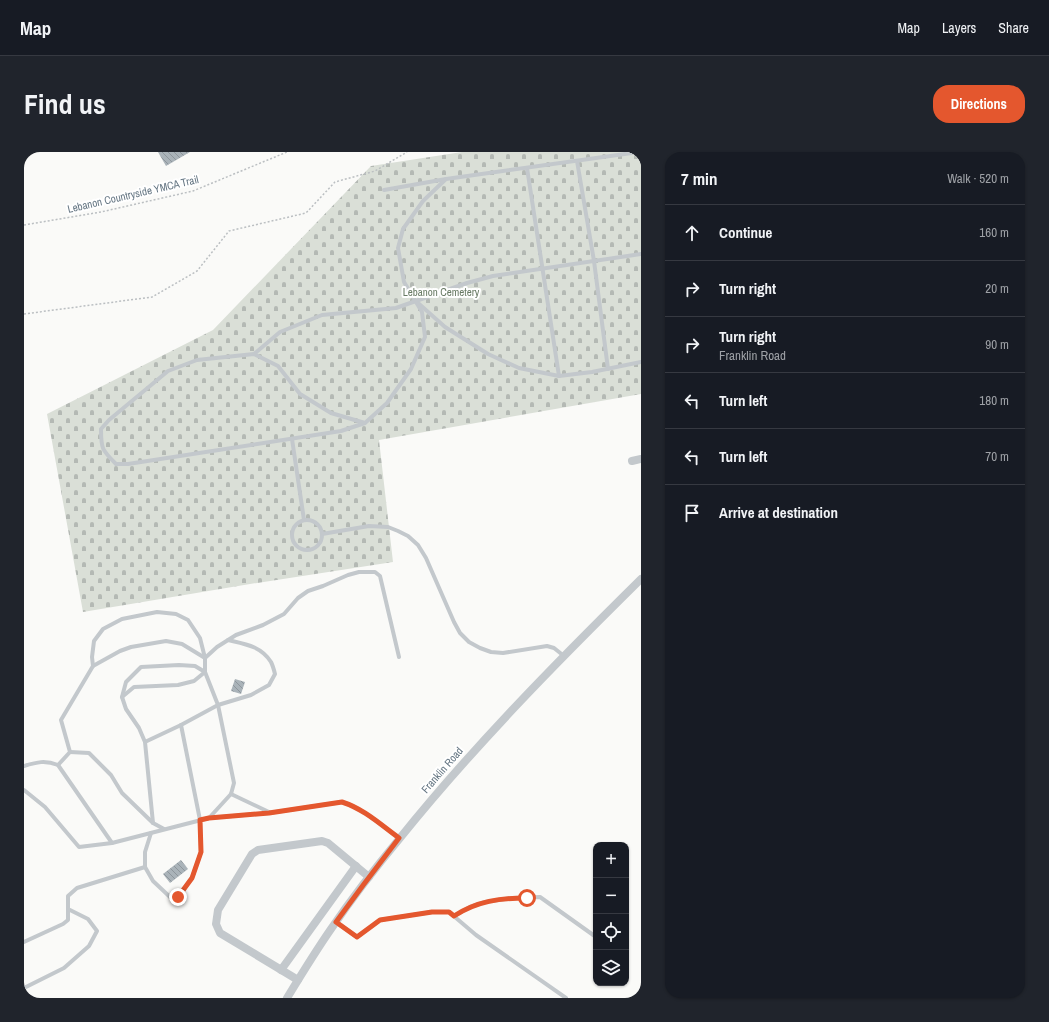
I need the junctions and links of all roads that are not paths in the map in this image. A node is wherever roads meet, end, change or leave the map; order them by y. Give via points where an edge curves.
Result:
1 (639, 152) edge
2 (577, 161) junction
3 (527, 168) junction
4 (446, 179) junction
5 (384, 190) dead end
6 (641, 254) edge
7 (594, 261) junction
8 (543, 268) junction
9 (415, 300) junction
10 (254, 354) junction
11 (641, 362) edge
12 (608, 369) junction
13 (559, 376) junction
14 (365, 423) junction
15 (292, 439) junction
16 (641, 459) edge
17 (632, 461) dead end
18 (304, 520) junction
19 (322, 534) junction
20 (641, 579) edge
21 (228, 640) junction
22 (564, 656) junction
23 (399, 657) dead end
24 (205, 658) junction
25 (93, 666) junction
26 (205, 672) junction
27 (122, 697) junction
28 (218, 705) junction
29 (181, 725) junction
30 (147, 741) dead end
31 (70, 752) junction
32 (58, 765) junction
33 (24, 766) edge
34 (24, 790) edge
35 (231, 794) junction
36 (269, 813) junction
37 (209, 818) junction
38 (200, 820) junction
39 (153, 823) junction
40 (164, 829) junction
41 (151, 832) junction
42 (399, 838) junction
43 (112, 843) junction
44 (356, 866) junction
45 (144, 868) junction
46 (370, 876) junction
47 (68, 909) junction
48 (454, 916) junction
49 (336, 922) junction
50 (593, 935) edge
51 (24, 942) edge
52 (280, 970) junction
53 (298, 980) junction
54 (24, 988) edge
55 (286, 998) edge
56 (566, 998) edge

1 - 2 lane
2 - 3 lane
2 - 7 lane
3 - 4 lane
3 - 8 lane
4 - 5 lane
4 - 9 lane via 423,201 403,228 398,248 404,282
6 - 7 lane
7 - 8 lane
7 - 12 lane
8 - 9 lane via 493,276
8 - 13 lane
9 - 10 lane via 396,308 322,315 280,332
9 - 13 lane via 445,327 488,354 519,368
9 - 14 lane via 422,312 425,337 411,369 387,404
10 - 14 lane via 278,366 300,394 331,413
10 - 15 lane via 197,360 168,371 101,429 104,452 116,464 128,464
11 - 12 lane
12 - 13 lane
14 - 15 lane via 341,431
15 - 18 lane
16 - 17 street
18 - 19 lane via 318,524
18 - 19 lane via 293,529 292,537 297,546 310,550 319,544
19 - 22 lane via 369,526 388,528 408,536 418,545 426,558 454,622 469,642 491,652 503,653 546,646 554,648
20 - 22 street, Franklin Road
21 - 23 lane via 284,614 298,598 308,592 348,575 375,572 380,576
21 - 24 lane
21 - 28 lane via 253,646 264,654 275,674 269,685 251,695
22 - 42 street, Franklin Road via 477,747
24 - 25 lane via 182,644 166,641 131,647
24 - 25 lane via 200,638 188,620 176,614 157,612 122,619 103,629 94,642
24 - 26 lane
25 - 31 lane via 61,720
26 - 27 lane via 194,681 178,685 134,687
26 - 27 lane via 195,666 141,666 126,682
26 - 28 lane
27 - 39 lane via 144,742
28 - 29 lane
28 - 35 lane via 234,783
29 - 30 lane
29 - 38 lane
31 - 32 lane
31 - 39 lane via 89,753 111,775 122,793
32 - 33 lane via 49,762
32 - 43 lane
34 - 43 lane via 45,807 79,847
35 - 36 lane
35 - 37 lane
36 - 37 lane
36 - 42 lane via 342,802 360,810
37 - 38 lane
38 - 40 lane
38 - 45 lane via 201,852 192,878 178,897 170,897
39 - 40 lane
40 - 41 lane
41 - 43 lane
41 - 45 lane via 145,852
42 - 46 street, Franklin Road
44 - 46 street
44 - 52 street
44 - 52 street via 322,841 258,850 252,854 218,910 216,924 220,933
45 - 47 lane via 77,888 68,896
46 - 49 street, Franklin Road
47 - 51 lane via 68,920 63,924
47 - 54 lane via 88,919 97,931 89,946 64,968
48 - 49 lane via 449,912 432,912 380,920 357,937
48 - 50 lane via 470,907 491,901 540,897
48 - 56 lane via 476,935
49 - 53 street, Franklin Road
52 - 53 street
53 - 55 street, Franklin Road

